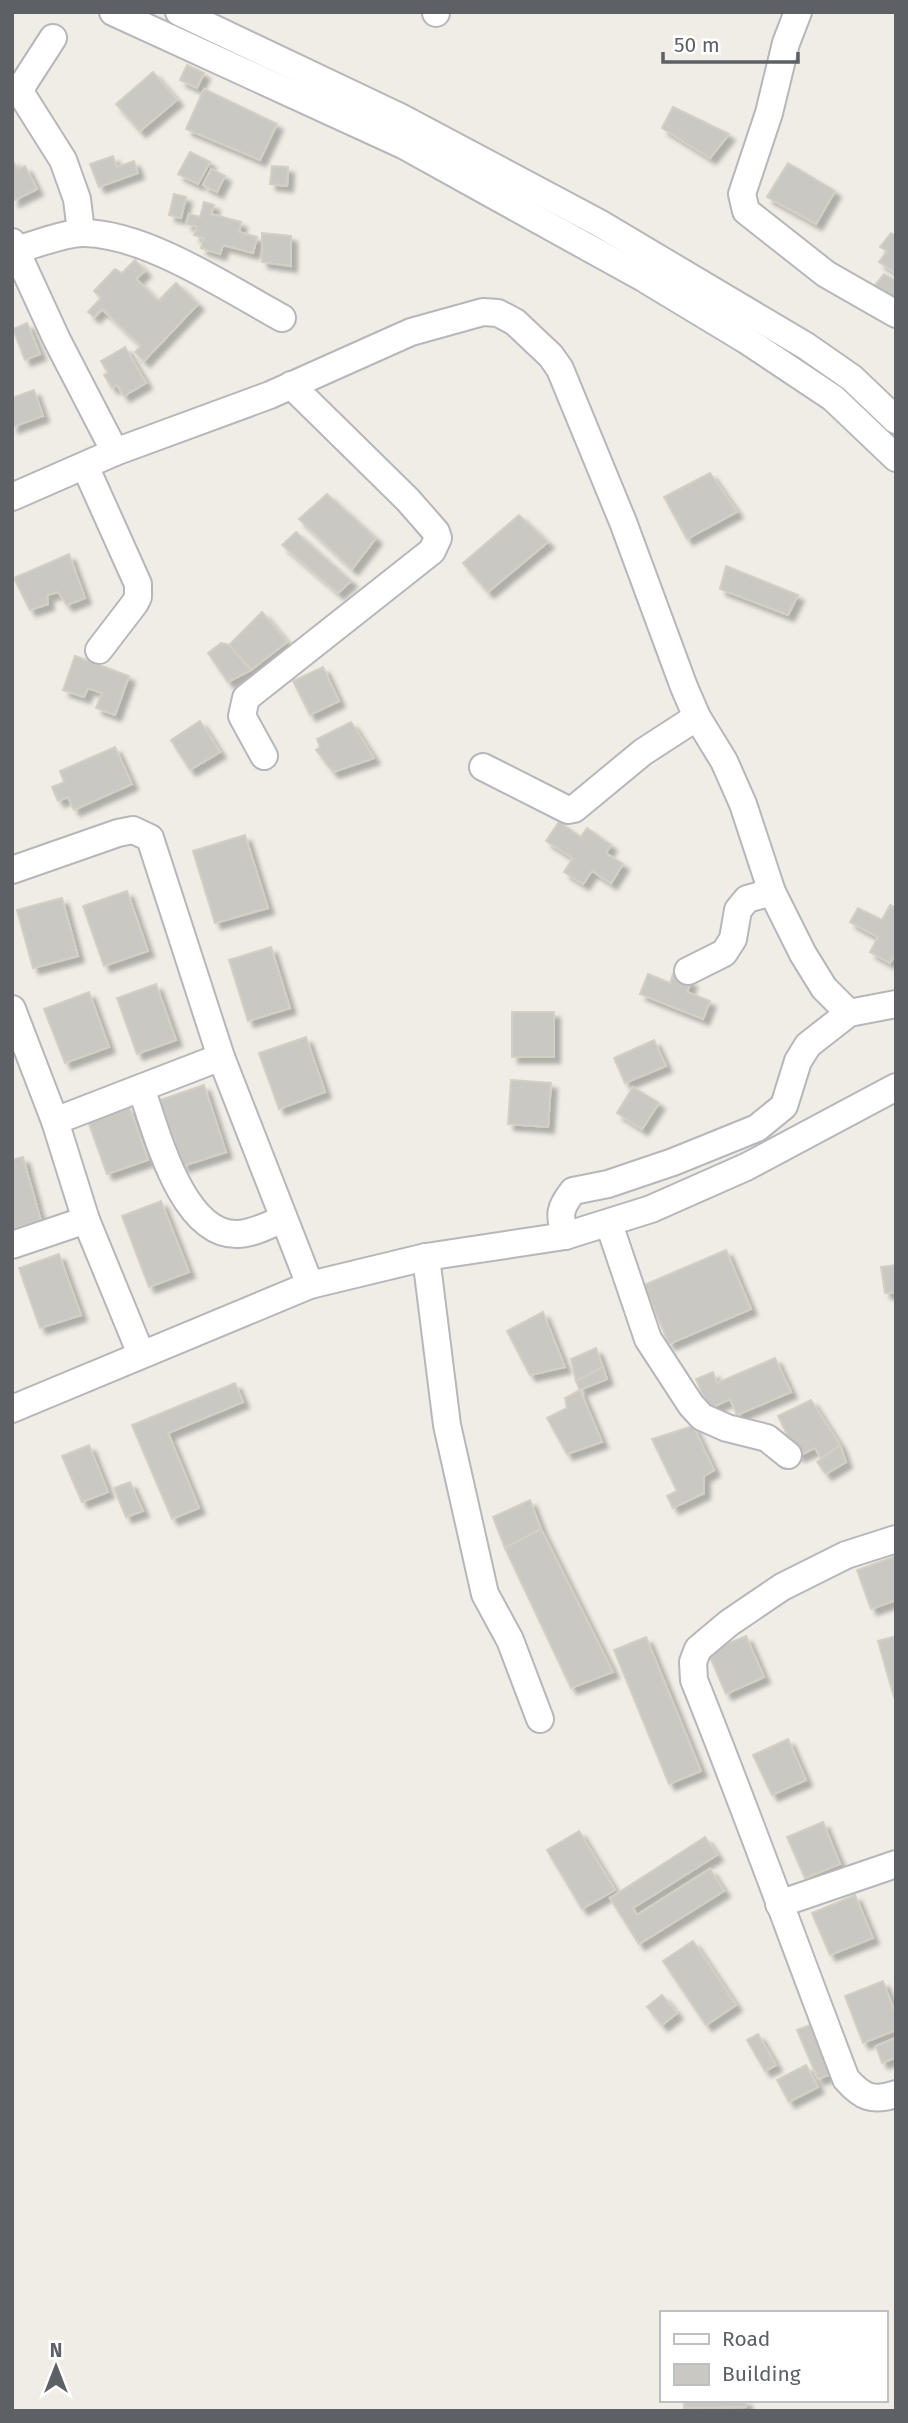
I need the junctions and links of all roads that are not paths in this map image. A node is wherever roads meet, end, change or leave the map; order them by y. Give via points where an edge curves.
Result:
1 (113, 12) edge
2 (179, 12) edge
3 (798, 12) edge
4 (53, 38) dead end
5 (81, 232) junction
6 (14, 246) edge
7 (896, 314) edge
8 (282, 318) dead end
9 (290, 385) junction
10 (896, 420) edge
11 (115, 452) junction
12 (896, 458) edge
13 (85, 466) junction
14 (12, 498) edge
15 (99, 650) dead end
16 (697, 717) junction
17 (264, 755) dead end
18 (483, 768) dead end
19 (12, 870) edge
20 (772, 892) junction
21 (688, 971) dead end
22 (896, 1004) edge
23 (13, 1013) edge
24 (849, 1013) junction
25 (221, 1058) junction
26 (896, 1087) edge
27 (141, 1088) junction
28 (55, 1121) junction
29 (283, 1219) junction
30 (86, 1220) junction
31 (609, 1224) junction
32 (565, 1236) junction
33 (12, 1245) edge
34 (426, 1257) junction
35 (310, 1285) junction
36 (141, 1354) junction
37 (12, 1409) edge
38 (788, 1455) dead end
39 (896, 1539) edge
40 (540, 1719) dead end
41 (896, 1864) edge
42 (779, 1904) junction
43 (896, 2094) edge

1 - 12 street via 403,145 645,279 833,398
2 - 10 street via 400,117 599,223 806,346 852,378
3 - 7 street via 743,203 746,211 825,274
4 - 5 street via 22,86 22,96 63,160 77,199
5 - 6 street
5 - 8 street via 117,236 177,261
6 - 11 street
9 - 11 street
9 - 16 street via 411,332 483,312 498,313 515,323 560,369
9 - 17 street via 408,500 438,538 432,551 246,698 243,716
11 - 13 street
13 - 14 street
13 - 15 street via 138,584 135,603
16 - 18 street via 643,752 574,809
16 - 20 street via 743,804
19 - 25 street via 118,833 133,831 150,838
20 - 21 street via 747,899 738,910 733,939 724,953
20 - 24 street via 824,988
22 - 24 street
23 - 28 street
24 - 32 street via 808,1045 797,1061 784,1106 775,1116 693,1154 608,1184 573,1191 560,1217
25 - 27 street
25 - 29 street
26 - 31 street via 746,1167
27 - 28 street
27 - 29 street via 178,1187 199,1218 235,1234
28 - 30 street
29 - 35 street
30 - 33 street
30 - 36 street
31 - 32 street
31 - 38 street via 648,1339 691,1405 702,1417 767,1438
32 - 34 street
34 - 35 street
34 - 40 street via 447,1425 485,1594 510,1640
35 - 36 street
36 - 37 street
39 - 42 street via 846,1555 782,1587 698,1649 693,1662 694,1680
41 - 42 street
42 - 43 street via 846,2079 860,2094 881,2099

